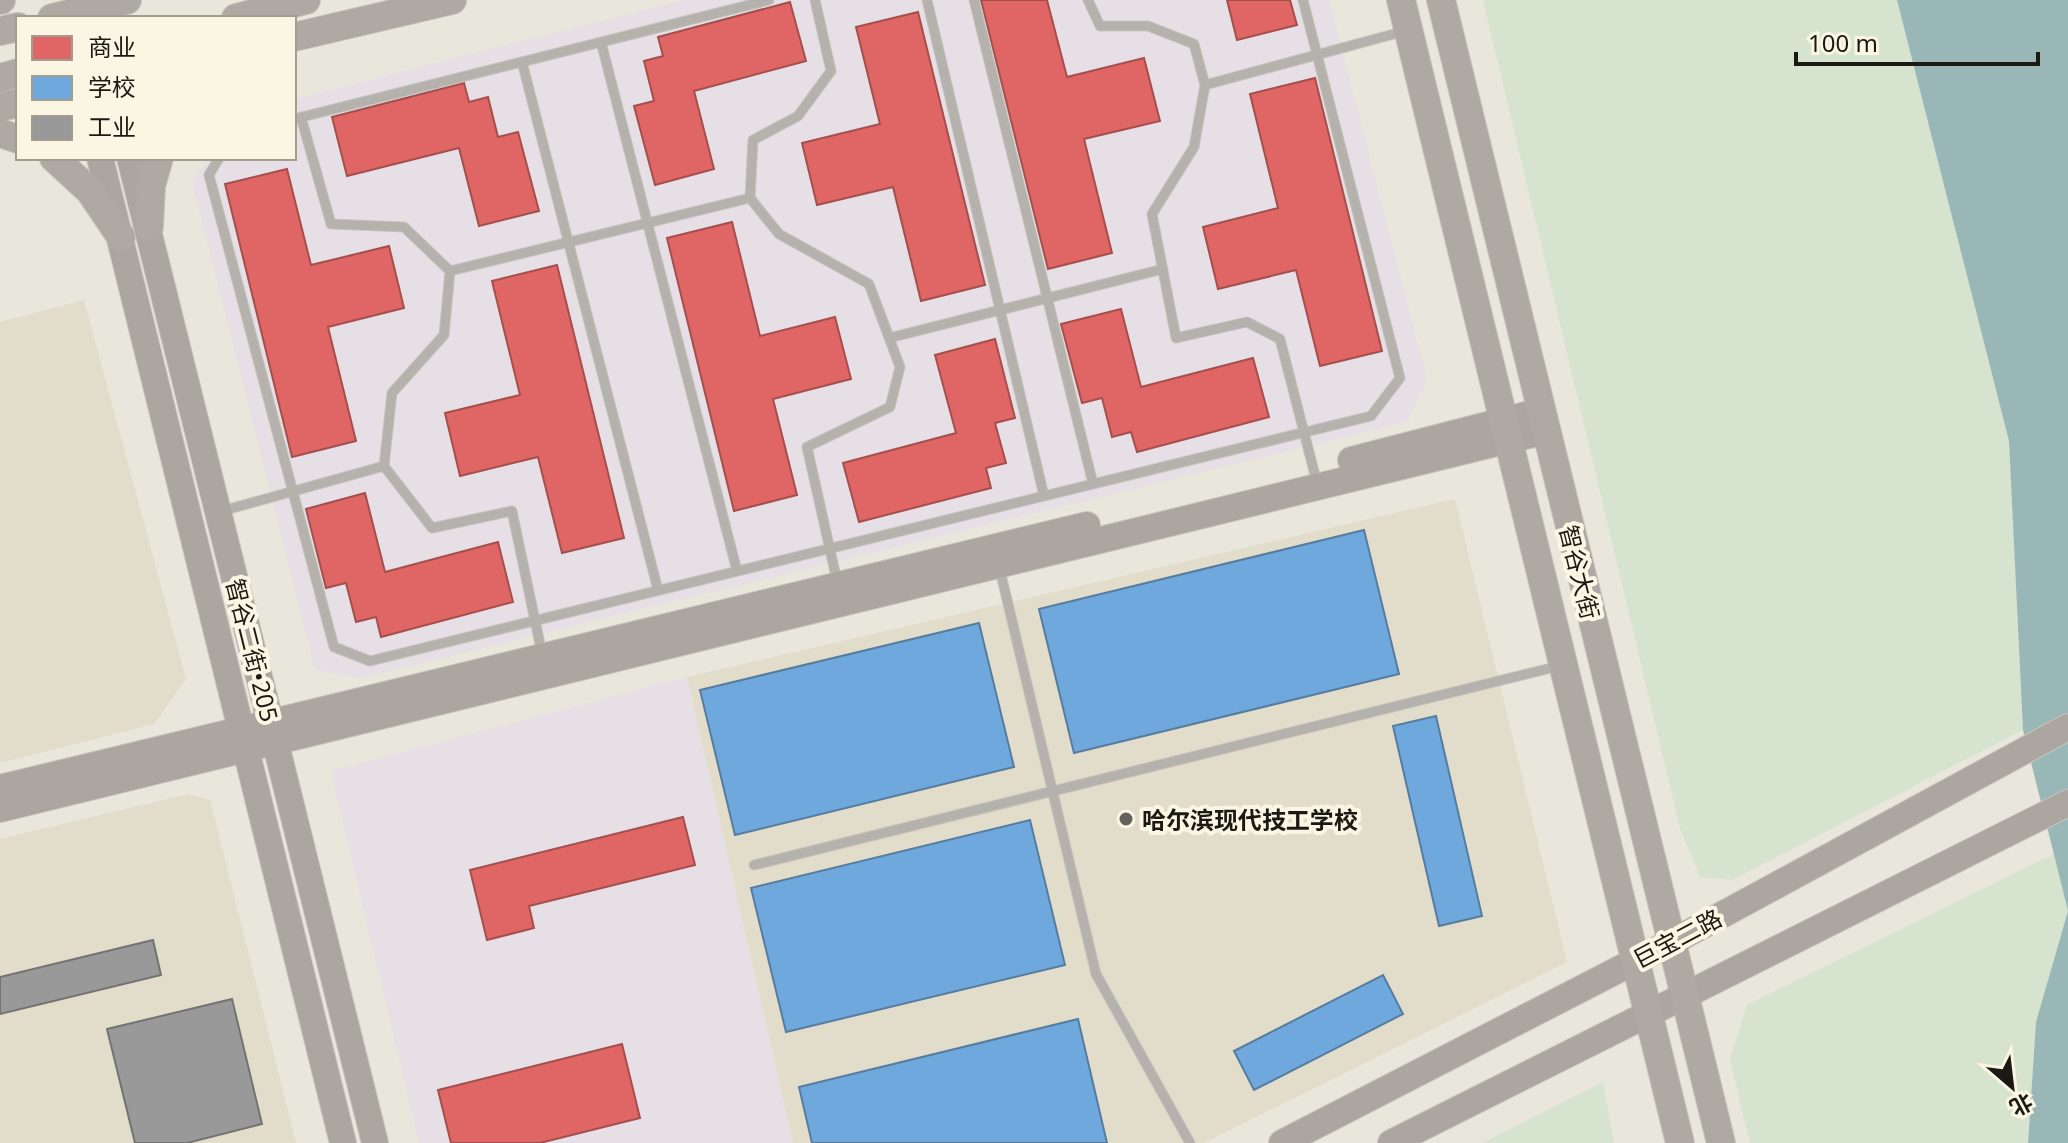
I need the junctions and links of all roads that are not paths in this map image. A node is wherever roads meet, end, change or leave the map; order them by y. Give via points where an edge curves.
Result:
1 (127, 0) edge
2 (306, 0) edge
3 (452, 0) edge
4 (769, 0) edge
5 (815, 0) edge
6 (927, 0) edge
7 (974, 0) edge
8 (1088, 0) edge
9 (1303, 0) edge
10 (1401, 0) edge
11 (1441, 0) edge
12 (92, 9) edge
13 (60, 13) edge
14 (244, 16) edge
15 (1408, 30) junction
16 (296, 37) edge
17 (601, 42) junction
18 (1317, 54) junction
19 (522, 62) junction
20 (1205, 85) junction
21 (298, 118) edge
22 (56, 160) edge
23 (101, 160) edge
24 (131, 160) edge
25 (158, 160) edge
26 (218, 160) edge
27 (750, 198) junction
28 (648, 223) junction
29 (149, 227) junction
30 (121, 237) junction
31 (568, 242) junction
32 (1163, 269) junction
33 (450, 271) junction
34 (1047, 298) junction
35 (1000, 310) junction
36 (889, 338) junction
37 (1543, 421) junction
38 (1304, 432) junction
39 (1506, 432) junction
40 (384, 466) junction
41 (1316, 478) junction
42 (1093, 484) junction
43 (293, 492) junction
44 (1044, 496) junction
45 (219, 512) junction
46 (829, 548) junction
47 (998, 565) junction
48 (737, 571) junction
49 (658, 590) junction
50 (840, 595) junction
51 (536, 620) junction
52 (1563, 665) junction
53 (544, 667) junction
54 (2068, 727) edge
55 (272, 731) junction
56 (244, 738) junction
57 (0, 788) edge
58 (1053, 791) junction
59 (2068, 803) edge
60 (0, 809) edge
61 (754, 865) dead end
62 (1672, 942) junction
63 (1636, 960) junction
64 (1685, 996) junction
65 (1648, 1014) junction
66 (343, 1143) edge
67 (375, 1143) edge
68 (1190, 1143) edge
69 (1282, 1143) edge
70 (1391, 1143) edge
71 (1680, 1143) edge
72 (1721, 1143) edge

1 - 12 main road
2 - 14 main road
3 - 16 main road
4 - 17 lane
5 - 27 lane via 831,71 798,116 753,140
6 - 35 lane
7 - 34 lane
8 - 20 lane via 1100,26 1148,26 1194,44
9 - 18 lane
10 - 15 main road, 智谷大街
11 - 37 main road, 智谷大街
12 - 13 main road
15 - 18 lane
15 - 39 main road, 智谷大街
17 - 19 lane
17 - 28 lane
18 - 20 lane
18 - 38 lane via 1400,378 1371,416
19 - 21 lane
19 - 31 lane
20 - 32 lane via 1194,147 1152,214
21 - 33 lane via 331,224 404,227
22 - 30 main road via 90,191
23 - 30 street, 智谷二街•205
24 - 29 street, 智谷二街•205
25 - 29 main road
26 - 43 lane via 209,175
27 - 28 lane
27 - 36 lane via 779,234 869,284
28 - 31 lane
28 - 48 lane
29 - 45 street, 智谷二街•205
30 - 56 street, 智谷二街•205
31 - 33 lane
31 - 49 lane
32 - 34 lane
32 - 38 lane via 1176,338 1247,322 1280,339
33 - 40 lane via 444,335 392,393
34 - 35 lane
34 - 42 lane
35 - 36 lane
35 - 44 lane
36 - 46 lane via 900,367 890,407 807,447
37 - 39 street
37 - 62 main road, 智谷大街
38 - 41 lane
38 - 42 lane
39 - 41 street
39 - 52 main road, 智谷大街
40 - 43 lane
40 - 51 lane via 432,528 512,511
41 - 47 street
41 - 50 street
42 - 44 lane
43 - 45 lane
43 - 51 lane via 334,647 370,661
44 - 46 lane
45 - 55 street, 智谷二街•205
46 - 48 lane
46 - 50 lane
47 - 50 street
47 - 58 lane
48 - 49 lane
49 - 51 lane
50 - 53 street
51 - 53 lane
52 - 58 lane
52 - 63 main road, 智谷大街
53 - 55 street
54 - 62 street, 巨宝二路
55 - 56 street
55 - 67 street, 智谷二街•205
56 - 57 street
56 - 60 street
56 - 66 street, 智谷二街•205
58 - 61 lane
58 - 68 lane via 1096,974
59 - 64 street
62 - 63 street, 巨宝二路
62 - 64 main road, 智谷大街
63 - 65 main road, 智谷大街
63 - 69 street, 巨宝二路
64 - 65 street
64 - 72 main road, 智谷大街
65 - 70 street
65 - 71 main road, 智谷大街

